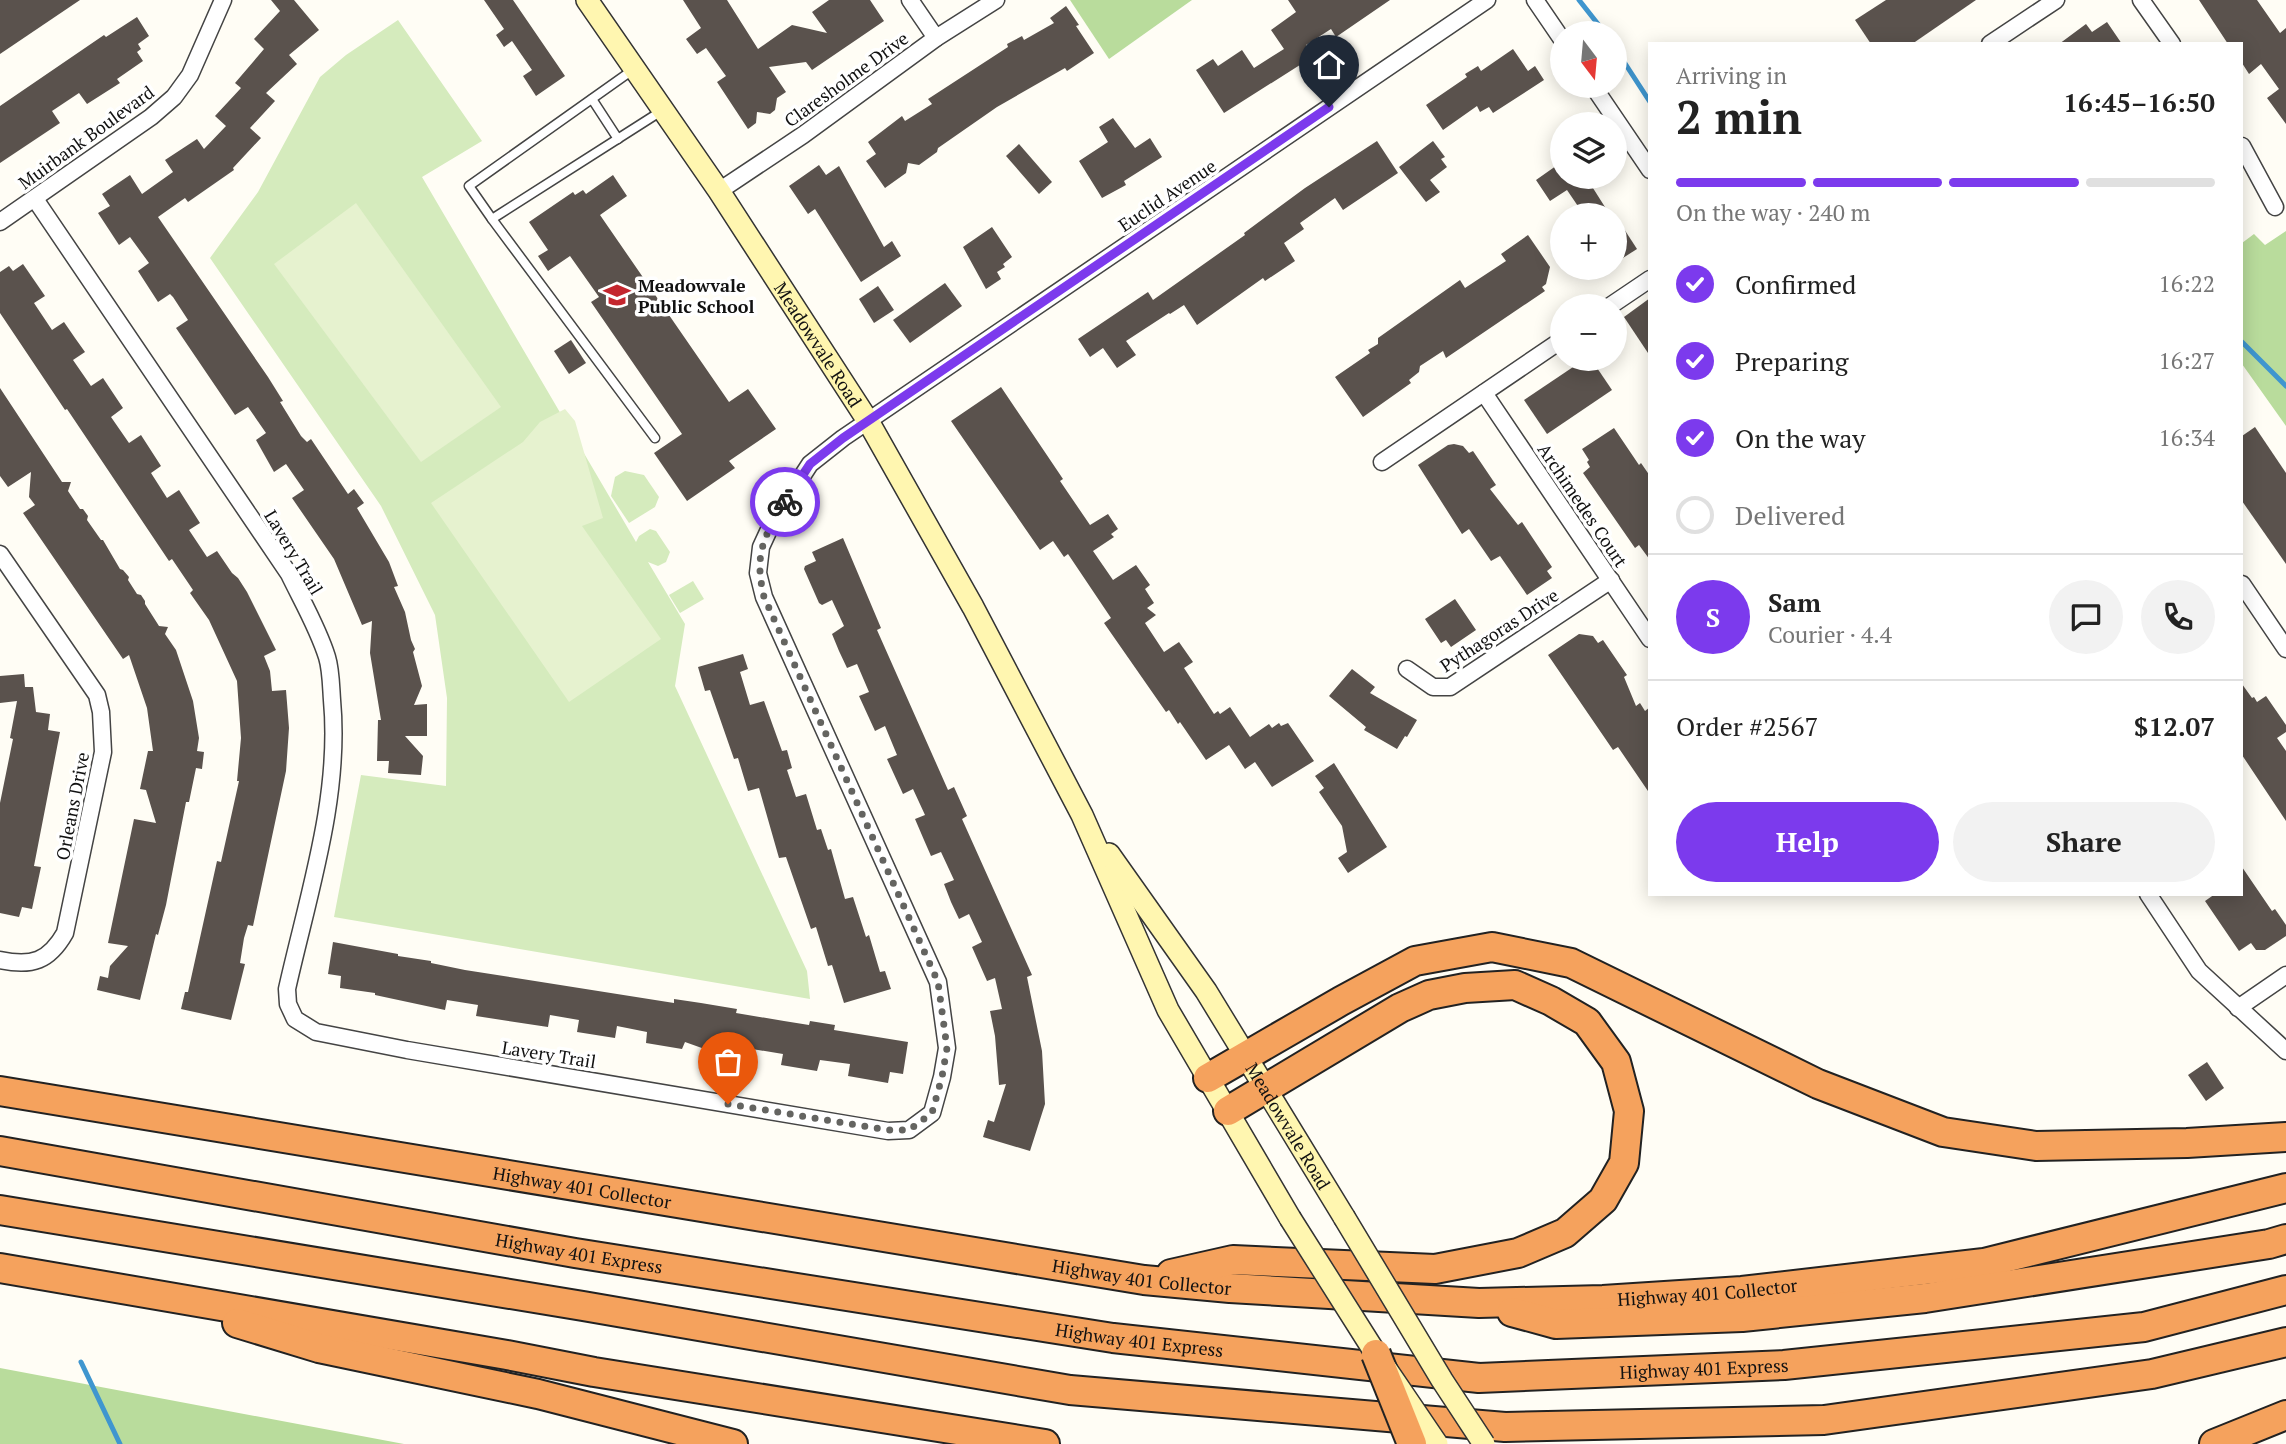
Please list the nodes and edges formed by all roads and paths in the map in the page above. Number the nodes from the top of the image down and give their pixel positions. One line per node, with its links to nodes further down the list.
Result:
1 (223, 0): 21 (street, Muirbank Boulevard)
2 (587, 0): 13 (main road, Meadowvale Road)
3 (910, 0): 10 (street)
4 (996, 0): 10 (street, Claresholme Drive)
5 (1488, 0): 29 (street, Euclid Avenue)
6 (1535, 0): 9 (street)
7 (2056, 0): 11 (street)
8 (2141, 0): 12 (street)
9 (1550, 22)
10 (936, 38): 20 (street, Claresholme Drive)
11 (1993, 42)
12 (2171, 42)
13 (634, 69): 15 (lane); 16 (main road, Meadowvale Road)
14 (1601, 98): 19 (street)
15 (592, 99): 17 (lane); 23 (lane)
16 (663, 110): 17 (lane); 20 (main road, Meadowvale Road)
17 (618, 139): 23 (lane)
18 (2243, 148): 22 (street)
19 (1648, 167)
20 (719, 191): 29 (main road, Meadowvale Road)
21 (35, 199): 24 (street, Muirbank Boulevard); 29 (street, Lavery Trail)
22 (2275, 207)
23 (492, 219): 30 (lane)
24 (0, 222)
25 (1648, 280): 26 (street)
26 (1627, 295)
27 (1550, 348): 28 (street)
28 (1484, 393): 31 (street); 33 (street, Archimedes Court)
29 (868, 421): 38 (main road, Meadowvale Road)
30 (655, 438)
31 (1382, 462)
32 (0, 554): 40 (street, Orleans Drive)
33 (1611, 580): 35 (street, Archimedes Court); 37 (street, Pythagoras Drive)
34 (2243, 585): 36 (street)
35 (1648, 636)
36 (2286, 649)
37 (1407, 669)
38 (1082, 815): 44 (main road, Meadowvale Road); 45 (main road, Meadowvale Road)
39 (2149, 896): 42 (street)
40 (0, 960)
41 (2286, 975): 42 (street)
42 (2238, 1008): 43 (street)
43 (2286, 1051)
44 (1246, 1058): 45 (highway); 46 (main road, Meadowvale Road); 49 (highway)
45 (1208, 1078): 48 (main road, Meadowvale Road)
46 (1265, 1088): 48 (highway); 55 (highway); 67 (main road, Meadowvale Road, bridge)
47 (0, 1091): 55 (highway, Highway 401 Collector)
48 (1228, 1111): 60 (main road, Meadowvale Road, bridge)
49 (2286, 1137)
50 (0, 1151): 57 (highway, Highway 401 Express)
51 (2286, 1188): 58 (highway, Highway 401 Collector)
52 (0, 1210): 59 (highway)
53 (2286, 1239): 58 (highway)
54 (0, 1268): 56 (highway)
55 (1144, 1280): 58 (highway, Highway 401 Collector)
56 (121, 1288): 63 (highway); 64 (highway)
57 (2286, 1290)
58 (1479, 1303)
59 (2286, 1342)
60 (1376, 1354): 65 (highway, bridge); 66 (main road, Meadowvale Road, bridge)
61 (2286, 1415): 68 (highway)
62 (2286, 1433): 69 (highway)
63 (733, 1444)
64 (1045, 1444)
65 (1412, 1444)
66 (1437, 1444)
67 (1484, 1444)
68 (2214, 1444)
69 (2234, 1444)

